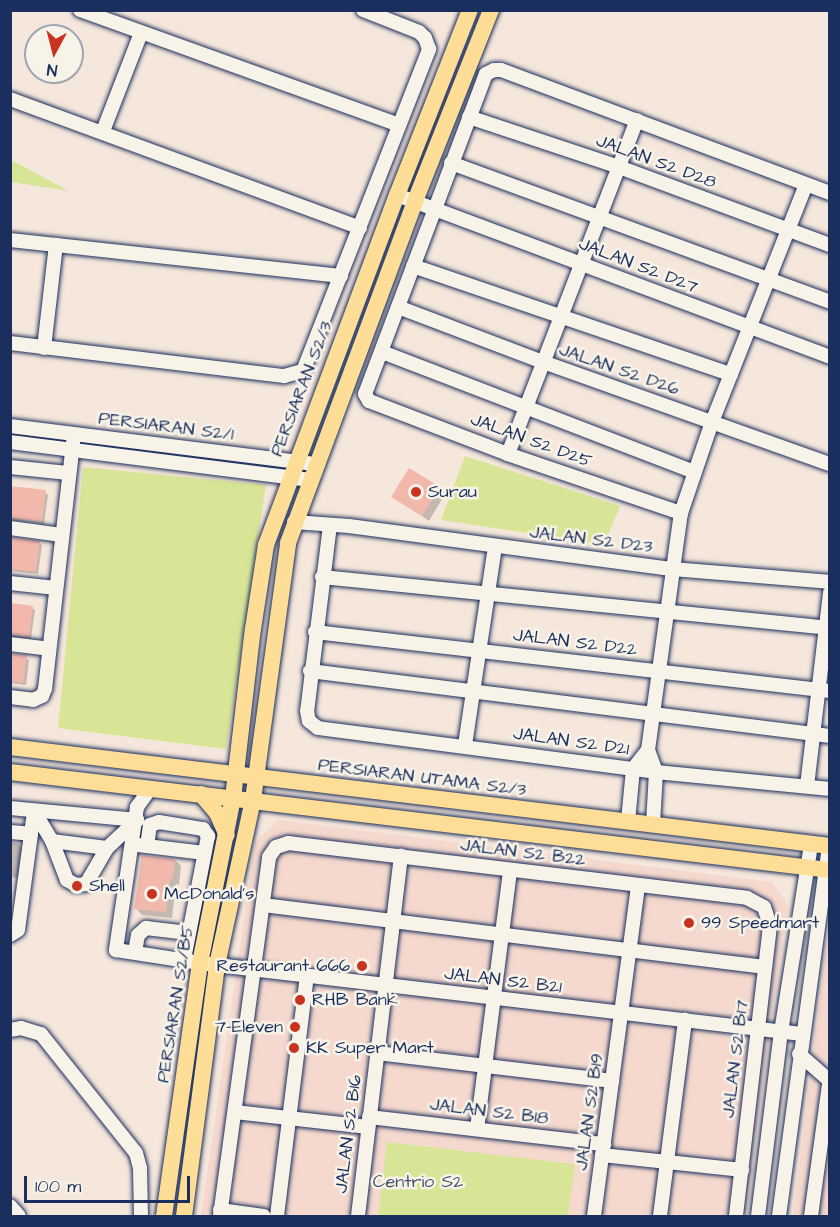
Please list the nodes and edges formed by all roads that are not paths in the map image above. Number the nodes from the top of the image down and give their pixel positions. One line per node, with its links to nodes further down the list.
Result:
1 (80, 10): 5 (street)
2 (363, 10): 9 (street)
3 (470, 10): 15 (main road, PERSIARAN S2/3)
4 (491, 10): 16 (main road, PERSIARAN S2/B5)
5 (141, 33): 9 (street); 10 (street)
6 (10, 99): 10 (street)
7 (469, 117): 8 (street); 11 (street); 12 (street, JALAN S2 D28)
8 (637, 120): 12 (street); 13 (street)
9 (399, 125): 19 (street)
10 (103, 131): 19 (street)
11 (451, 163): 17 (street); 18 (street)
12 (619, 167): 18 (street); 20 (street, JALAN S2 D28)
13 (806, 185): 14 (street); 20 (street)
14 (830, 193)
15 (397, 195): 16 (street, JALAN S2 D27); 47 (main road, PERSIARAN S2/3)
16 (415, 201): 17 (street, JALAN S2 D27); 48 (main road, PERSIARAN S2/B5)
17 (433, 209): 24 (street, JALAN S2 D27); 25 (street)
18 (598, 218): 24 (street); 27 (street)
19 (360, 228): 26 (street)
20 (788, 231): 23 (street, JALAN S2 D28); 27 (street)
21 (10, 240): 22 (street)
22 (56, 245): 26 (street); 33 (street)
23 (830, 245)
24 (580, 264): 30 (street); 31 (street, JALAN S2 D27)
25 (412, 266): 29 (street); 30 (street)
26 (341, 276): 33 (street)
27 (768, 280): 28 (street); 31 (street)
28 (830, 302)
29 (398, 306): 34 (street); 36 (street, JALAN S2 D26)
30 (561, 316): 36 (street); 37 (street)
31 (749, 328): 35 (street, JALAN S2 D27); 37 (street)
32 (10, 342): 33 (street)
33 (44, 348)
34 (382, 352): 38 (street); 44 (street, JALAN S2 D25)
35 (830, 357)
36 (543, 362): 38 (street); 39 (street, JALAN S2 D26)
37 (731, 374): 39 (street)
38 (525, 409): 44 (street); 49 (street)
39 (712, 422): 45 (street, JALAN S2 D26); 49 (street)
40 (10, 426): 41 (street, PERSIARAN S2/1)
41 (74, 434): 43 (street); 47 (street, PERSIARAN S2/1)
42 (10, 442): 43 (street, PERSIARAN S2/1)
43 (71, 450): 47 (street, PERSIARAN S2/1); 50 (street)
44 (508, 454): 51 (street, JALAN S2 D25)
45 (830, 464)
46 (10, 466): 50 (street)
47 (293, 469): 48 (street, PERSIARAN S2/1); 84 (main road, PERSIARAN S2/3)
48 (314, 472): 52 (main road, PERSIARAN S2/B5)
49 (694, 472): 51 (street)
50 (68, 473): 55 (street)
51 (681, 513): 57 (street)
52 (294, 522): 53 (street, JALAN S2 D23); 85 (main road, PERSIARAN S2/B5)
53 (330, 525): 56 (street, JALAN S2 D23); 58 (street)
54 (10, 528): 55 (street)
55 (62, 535): 61 (street)
56 (495, 546): 57 (street, JALAN S2 D23); 63 (street)
57 (674, 569): 59 (street, JALAN S2 D23); 64 (street)
58 (322, 577): 63 (street); 66 (street)
59 (830, 582)
60 (10, 583): 61 (street)
61 (56, 588): 68 (street)
62 (830, 592): 65 (street)
63 (488, 594): 64 (street); 69 (street)
64 (667, 612): 65 (street); 71 (street)
65 (827, 628): 72 (street)
66 (315, 632): 69 (street, JALAN S2 D22); 70 (street)
67 (10, 644): 68 (street)
68 (49, 649): 74 (street)
69 (480, 651): 71 (street, JALAN S2 D22); 73 (street)
70 (310, 671): 73 (street); 78 (street, JALAN S2 D21)
71 (659, 671): 72 (street, JALAN S2 D22); 75 (street)
72 (824, 690): 76 (street)
73 (473, 691): 75 (street); 78 (street)
74 (10, 697)
75 (653, 714): 76 (street); 80 (street)
76 (813, 734): 77 (street); 86 (street)
77 (830, 736)
78 (465, 745): 81 (street, JALAN S2 D21)
79 (10, 747): 84 (main road, PERSIARAN UTAMA S2/3)
80 (648, 750): 81 (street); 83 (street)
81 (633, 770): 83 (street, JALAN S2 D21); 96 (street)
82 (10, 772): 87 (main road)
83 (656, 772): 86 (street, JALAN S2 D21); 97 (street)
84 (236, 776): 85 (main road, PERSIARAN UTAMA S2/3); 90 (main road, PERSIARAN S2/3)
85 (256, 778): 91 (main road, PERSIARAN S2/B5); 96 (main road, PERSIARAN UTAMA S2/3)
86 (807, 786): 88 (street, JALAN S2 D21)
87 (150, 789): 89 (main road); 95 (street)
88 (830, 789)
89 (201, 794): 90 (main road); 101 (main road)
90 (233, 798): 91 (main road); 101 (main road, PERSIARAN S2/B5)
91 (253, 800): 92 (main road); 98 (main road, PERSIARAN S2/B5)
92 (278, 803): 98 (main road); 109 (main road)
93 (10, 808): 94 (street)
94 (34, 811): 95 (street); 100 (street); 102 (street)
95 (137, 820): 104 (street); 106 (street)
96 (628, 821): 97 (main road, PERSIARAN UTAMA S2/3)
97 (653, 824): 103 (main road, PERSIARAN UTAMA S2/3)
98 (248, 827): 125 (main road, PERSIARAN S2/B5)
99 (10, 832): 100 (street)
100 (31, 834): 113 (street)
101 (227, 835): 124 (main road, PERSIARAN S2/B5)
102 (52, 841): 106 (street); 106 (street)
103 (811, 844): 105 (main road, PERSIARAN UTAMA S2/3); 109 (street)
104 (140, 845): 107 (street); 107 (street); 123 (street)
105 (829, 846): 110 (street)
106 (107, 848)
107 (205, 853): 119 (street)
108 (401, 856): 111 (street, JALAN S2 B22); 116 (street, JALAN S2 B22); 118 (street, JALAN S2 B16)
109 (807, 867): 110 (main road); 135 (street)
110 (828, 870): 136 (street)
111 (510, 871): 114 (street, JALAN S2 B22); 120 (street)
112 (10, 882): 113 (street)
113 (25, 883): 115 (street)
114 (638, 885): 117 (street, JALAN S2 B22); 122 (street, JALAN S2 B19)
115 (16, 904): 121 (street)
116 (263, 905): 118 (street); 127 (street)
117 (764, 907): 126 (street, JALAN S2 B17)
118 (392, 921): 120 (street); 129 (street, JALAN S2 B16)
119 (188, 933): 123 (street); 124 (street)
120 (502, 934): 122 (street); 130 (street)
121 (10, 935)
122 (629, 950): 126 (street); 131 (street, JALAN S2 B19)
123 (135, 952): 124 (street, JALAN S2 B21)
124 (192, 961): 125 (street, JALAN S2 B21); 153 (main road, PERSIARAN S2/B5)
125 (217, 965): 127 (street, JALAN S2 B21); 154 (main road, PERSIARAN S2/B5)
126 (765, 967): 133 (street, JALAN S2 B17)
127 (253, 969): 128 (street, JALAN S2 B21); 142 (street)
128 (307, 976): 129 (street, JALAN S2 B21); 143 (street)
129 (385, 985): 130 (street, JALAN S2 B21); 137 (street, JALAN S2 B16)
130 (494, 998): 131 (street, JALAN S2 B21); 139 (street)
131 (621, 1013): 132 (street, JALAN S2 B21); 141 (street, JALAN S2 B19)
132 (685, 1020): 133 (street, JALAN S2 B21); 147 (street)
133 (758, 1029): 135 (street, JALAN S2 B21); 148 (street, JALAN S2 B17)
134 (10, 1030): 152 (street)
135 (780, 1032): 136 (street, JALAN S2 B21); 161 (street)
136 (802, 1034): 138 (street)
137 (377, 1053): 139 (street); 144 (street, JALAN S2 B16)
138 (799, 1054): 140 (street); 162 (street)
139 (486, 1065): 141 (street); 145 (street)
140 (829, 1079): 163 (street)
141 (612, 1081): 146 (street, JALAN S2 B19)
142 (235, 1112): 143 (street, JALAN S2 B18); 150 (street)
143 (291, 1118): 144 (street, JALAN S2 B18); 156 (street)
144 (369, 1122): 145 (street, JALAN S2 B18); 157 (street, JALAN S2 B16)
145 (477, 1129): 146 (street, JALAN S2 B18)
146 (603, 1149): 147 (street, JALAN S2 B18); 158 (street, JALAN S2 B19)
147 (667, 1162): 148 (street, JALAN S2 B18); 159 (street)
148 (742, 1170): 160 (street, JALAN S2 B17)
149 (10, 1206): 151 (street)
150 (220, 1213): 155 (street)
151 (18, 1216)
152 (141, 1216)
153 (164, 1216)
154 (183, 1216)
155 (264, 1216)
156 (277, 1216)
157 (357, 1216)
158 (594, 1216)
159 (660, 1216)
160 (736, 1216)
161 (758, 1216)
162 (779, 1216)
163 (811, 1216)

